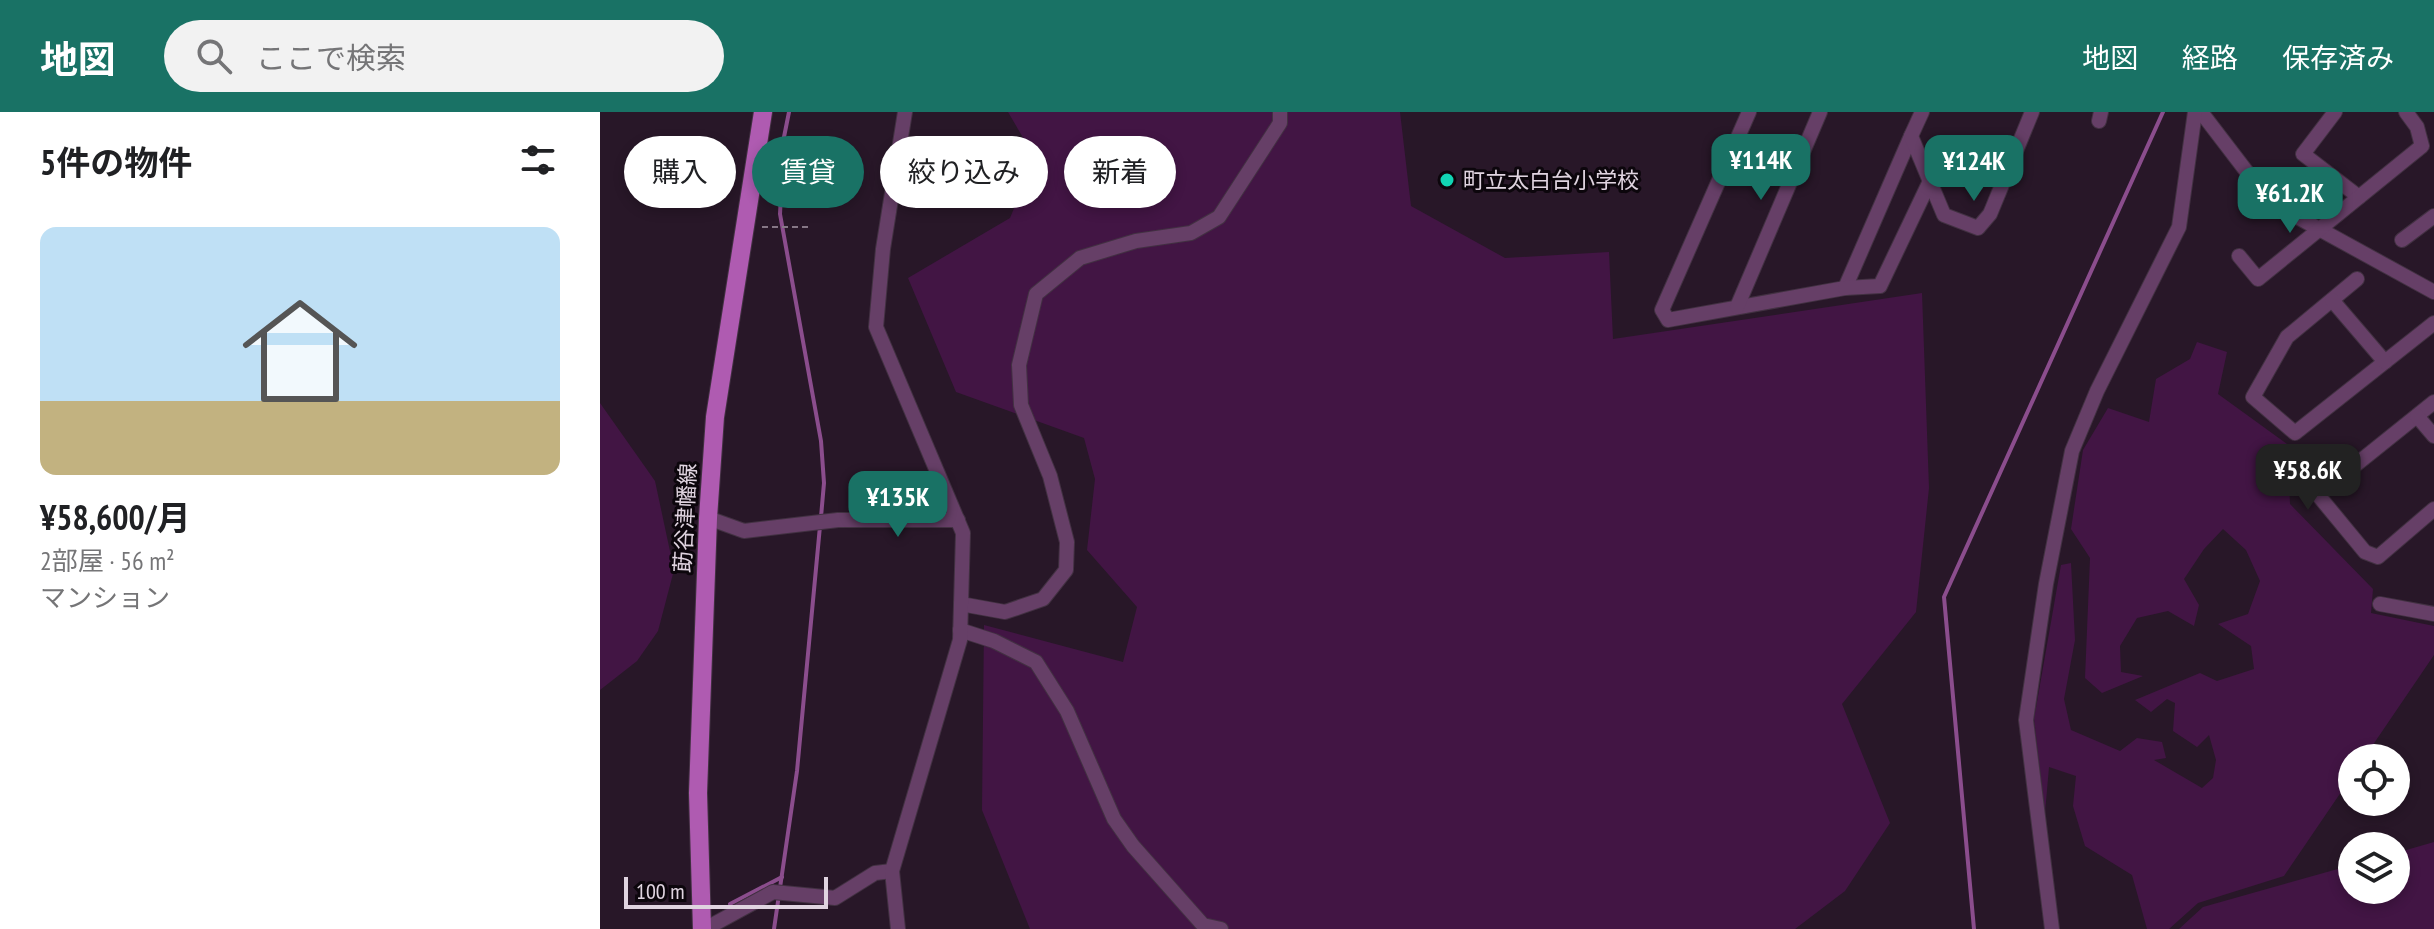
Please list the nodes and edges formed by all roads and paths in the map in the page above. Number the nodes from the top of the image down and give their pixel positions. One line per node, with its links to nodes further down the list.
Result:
1 (763, 112): 32 (main road, 莇谷津幡線)
2 (905, 112): 33 (street)
3 (1280, 112): 34 (street)
4 (1749, 112): 25 (street)
5 (1820, 112): 25 (street)
6 (1922, 112): 12 (street)
7 (2032, 112): 13 (street)
8 (2195, 112): 42 (street)
9 (2201, 112): 18 (street)
10 (2335, 112): 14 (street)
11 (2406, 112): 14 (street)
12 (1911, 136): 13 (street); 22 (street)
13 (1930, 181): 22 (street)
14 (2359, 197): 18 (street)
15 (2431, 224): 19 (street)
16 (808, 227): 17 (path)
17 (776, 228)
18 (2318, 230): 20 (street); 23 (street)
19 (2402, 240)
20 (2239, 256)
21 (2357, 279): 24 (street)
22 (1845, 288): 25 (street)
23 (2434, 292)
24 (2332, 300): 27 (street); 27 (street)
25 (1737, 307)
26 (2434, 323): 27 (street)
27 (2385, 362)
28 (2434, 402): 29 (street)
29 (2417, 416): 30 (street); 31 (street)
30 (2434, 436)
31 (2434, 509)
32 (708, 518): 33 (street); 39 (main road, 莇谷津幡線)
33 (958, 520): 34 (street)
34 (961, 604): 37 (street)
35 (2380, 604): 36 (street)
36 (2430, 609)
37 (960, 630): 38 (street); 41 (street)
38 (892, 871): 39 (street); 40 (street)
39 (703, 929)
40 (898, 929)
41 (1221, 929)
42 (2052, 929)

